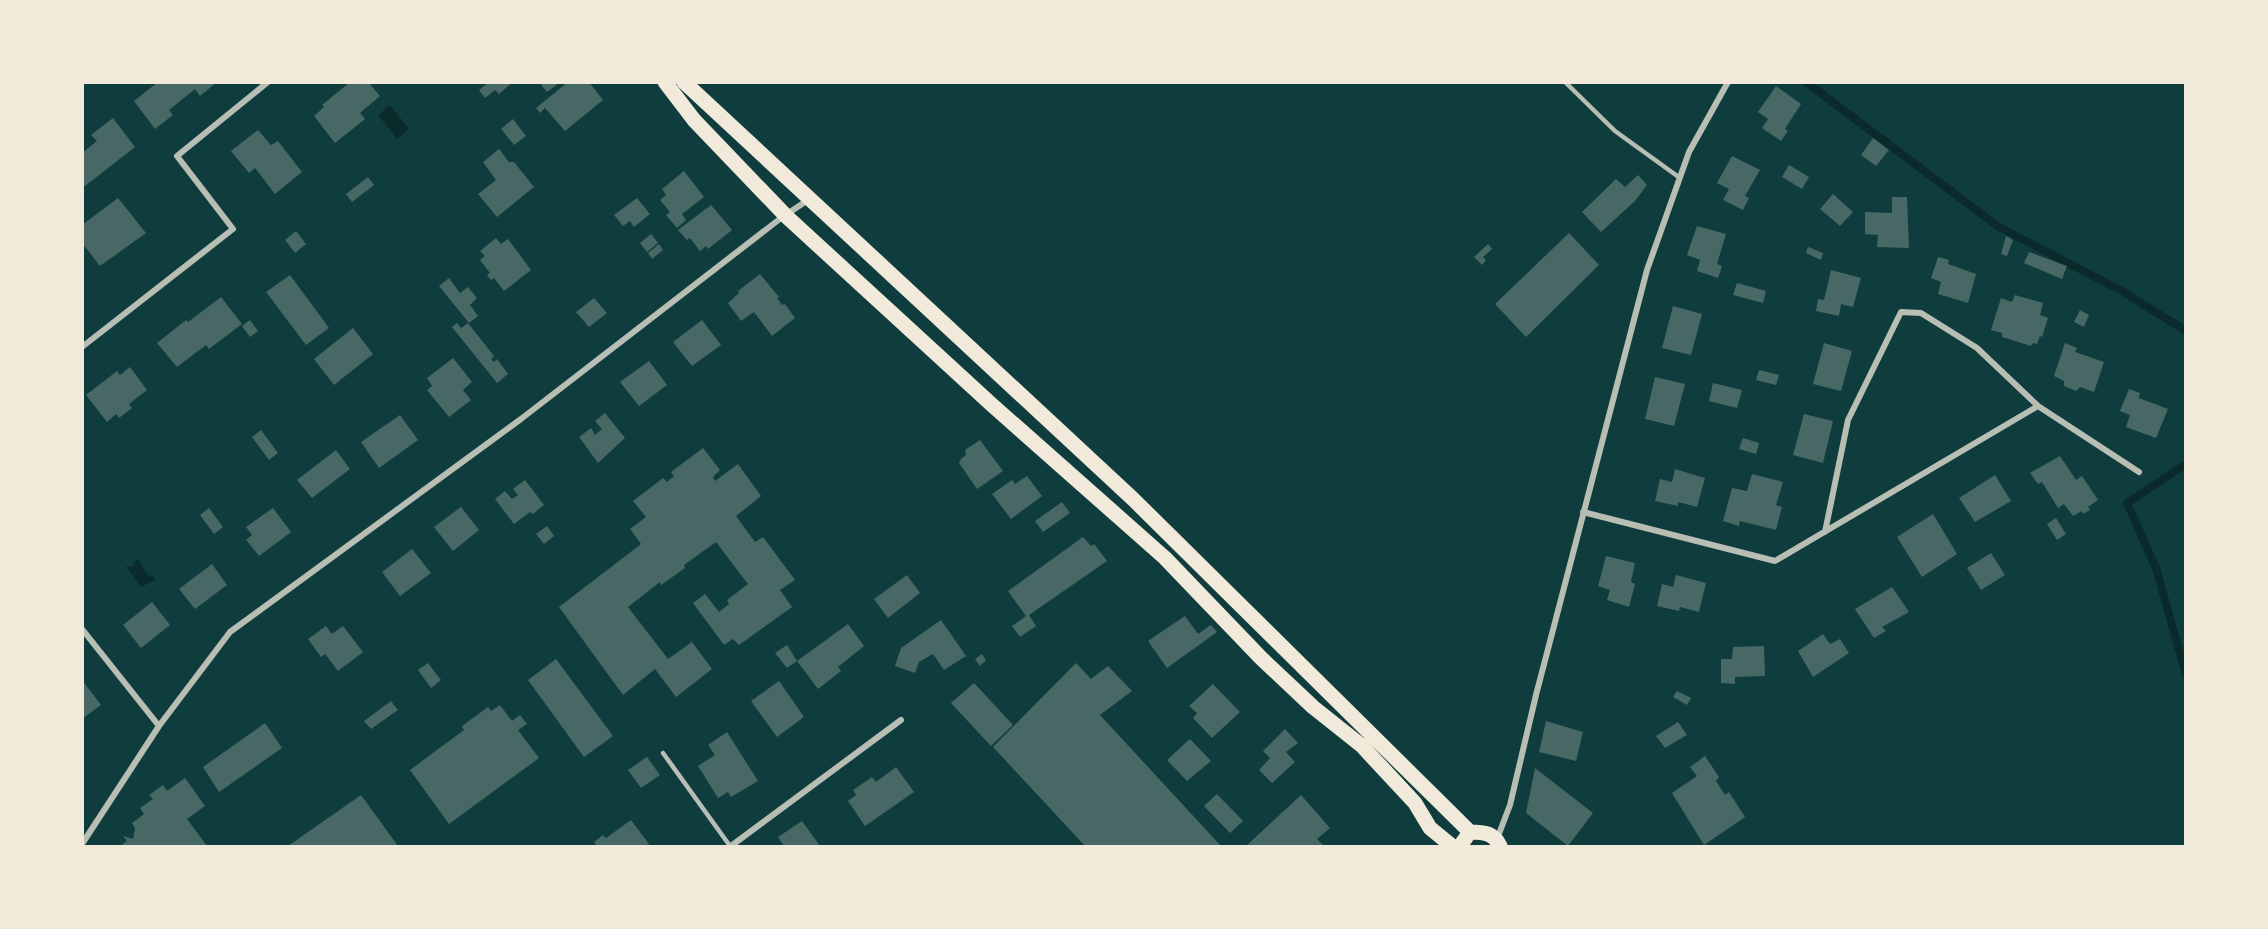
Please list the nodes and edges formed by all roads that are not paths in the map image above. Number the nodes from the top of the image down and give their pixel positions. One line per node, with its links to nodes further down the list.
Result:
1 (268, 82): 9 (street)
2 (665, 82): 8 (main road)
3 (684, 82): 7 (main road)
4 (1565, 82): 6 (lane)
5 (1728, 82): 6 (street)
6 (1680, 178): 12 (street)
7 (810, 200): 8 (street); 18 (main road)
8 (786, 216): 16 (street); 22 (main road)
9 (82, 347)
10 (2038, 406): 11 (street); 13 (street); 13 (street)
11 (2139, 472)
12 (1583, 512): 13 (street); 19 (street)
13 (1825, 532)
14 (82, 629): 16 (street)
15 (901, 720): 21 (street)
16 (159, 726): 20 (street)
17 (663, 753): 21 (lane)
18 (1470, 832): 19 (main road); 23 (main road)
19 (1499, 843)
20 (82, 844)
21 (730, 846)
22 (1452, 846)
23 (1460, 846)

